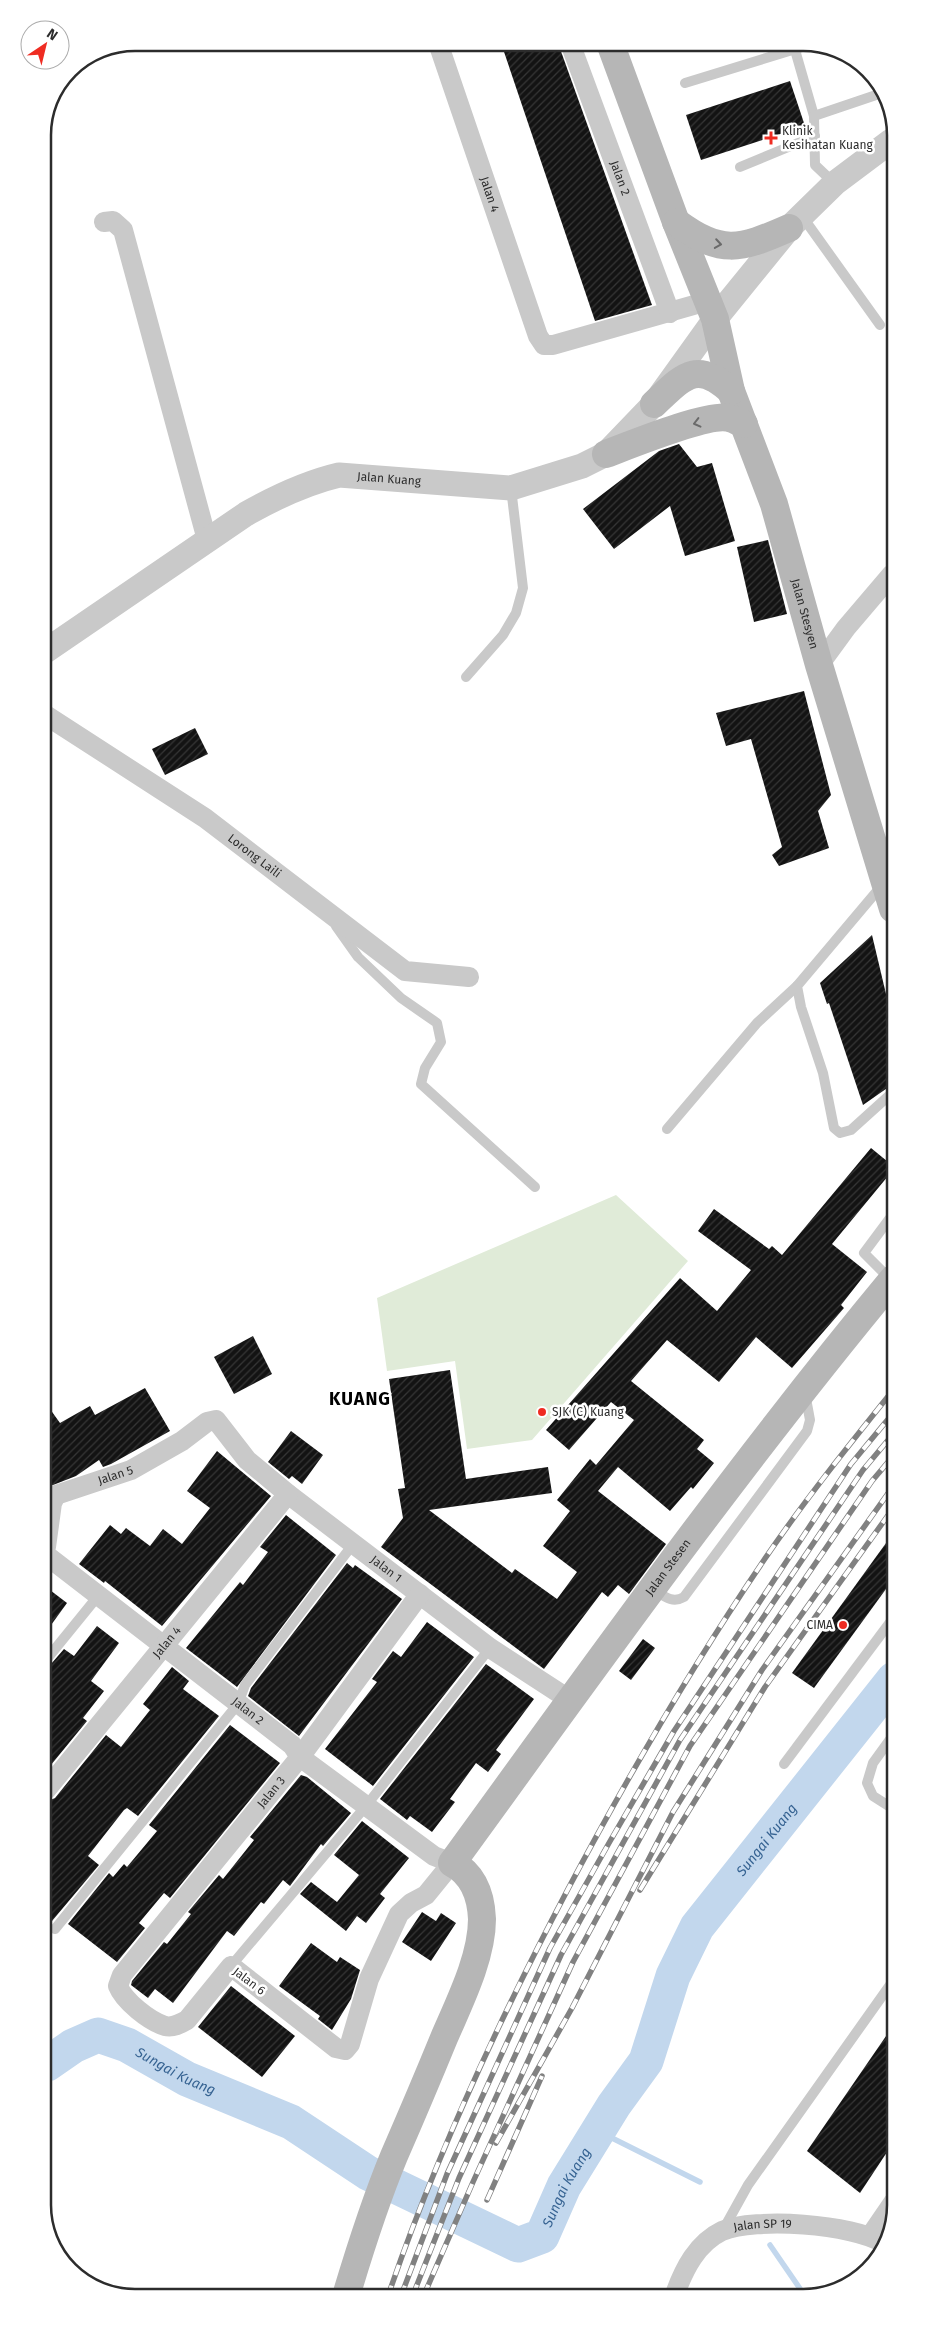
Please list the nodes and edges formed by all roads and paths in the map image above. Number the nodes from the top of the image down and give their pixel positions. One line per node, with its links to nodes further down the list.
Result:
1 (441, 51): 17 (street, Jalan 4)
2 (573, 51): 17 (street, Jalan 2)
3 (613, 51): 14 (main road, Jalan Stesyen)
4 (778, 51): 6 (lane)
5 (794, 51): 8 (lane)
6 (685, 83)
7 (876, 94): 8 (lane)
8 (814, 116): 9 (lane)
9 (815, 136): 11 (lane); 12 (lane)
10 (887, 144): 12 (street, Jalan Kuang)
11 (740, 167)
12 (835, 184): 15 (street, Jalan Kuang)
13 (104, 222): 24 (street)
14 (676, 222): 15 (main road, one-way to 15); 16 (main road, Jalan Stesyen)
15 (795, 222): 16 (street, Jalan Kuang); 18 (lane)
16 (711, 310): 17 (street); 19 (main road, Jalan Stesyen); 20 (street, Jalan Kuang)
17 (670, 313)
18 (880, 325)
19 (731, 391): 20 (main road); 21 (main road, Jalan Stesyen)
20 (654, 404): 22 (street, Jalan Kuang)
21 (744, 424): 22 (main road, one-way to 22); 27 (main road, Jalan Stesyen)
22 (606, 454): 23 (street, Jalan Kuang)
23 (511, 488): 24 (street, Jalan Kuang); 28 (lane)
24 (207, 540): 26 (street, Jalan Kuang)
25 (887, 580): 27 (street)
26 (51, 647)
27 (819, 665): 30 (main road, Jalan Stesyen)
28 (466, 677)
29 (51, 719): 32 (street, Lorong Laili)
30 (887, 874)
31 (887, 882): 34 (lane)
32 (326, 910): 33 (street, Lorong Laili); 37 (lane)
33 (469, 976)
34 (797, 986): 35 (lane); 36 (lane)
35 (887, 1097)
36 (667, 1129)
37 (535, 1187)
38 (887, 1222): 39 (lane)
39 (887, 1275)
40 (887, 1286): 52 (main road, Jalan Stesen)
41 (216, 1420): 42 (street, Jalan 1); 43 (street, Jalan 5)
42 (288, 1494): 44 (street, Jalan 1); 49 (street, Jalan 4)
43 (51, 1510)
44 (354, 1543): 46 (street, Jalan 1); 53 (lane)
45 (51, 1559): 47 (street, Jalan 2)
46 (420, 1594): 50 (street, Jalan 1); 55 (street, Jalan 3)
47 (98, 1596): 49 (street, Jalan 2); 51 (lane)
48 (887, 1626): 56 (lane)
49 (166, 1647): 53 (street, Jalan 2); 57 (street, Jalan 4)
50 (490, 1648): 52 (street, Jalan 1); 59 (lane)
51 (51, 1654)
52 (570, 1700): 60 (main road, Jalan Stesen)
53 (238, 1704): 55 (street, Jalan 2); 61 (lane)
54 (887, 1744): 58 (lane)
55 (300, 1757): 59 (street, Jalan 2); 63 (street, Jalan 3)
56 (784, 1764)
57 (51, 1784)
58 (887, 1805)
59 (366, 1806): 60 (street, Jalan 2); 62 (lane)
60 (452, 1863): 62 (street, Jalan 6); 68 (main road)
61 (55, 1929)
62 (231, 1966): 63 (street, Jalan 6)
63 (118, 1986)
64 (887, 1989): 66 (lane)
65 (884, 2225): 67 (street)
66 (722, 2231): 67 (street, Jalan SP 19); 69 (street, Jalan SP 19)
67 (877, 2239)
68 (348, 2289)
69 (677, 2289)

